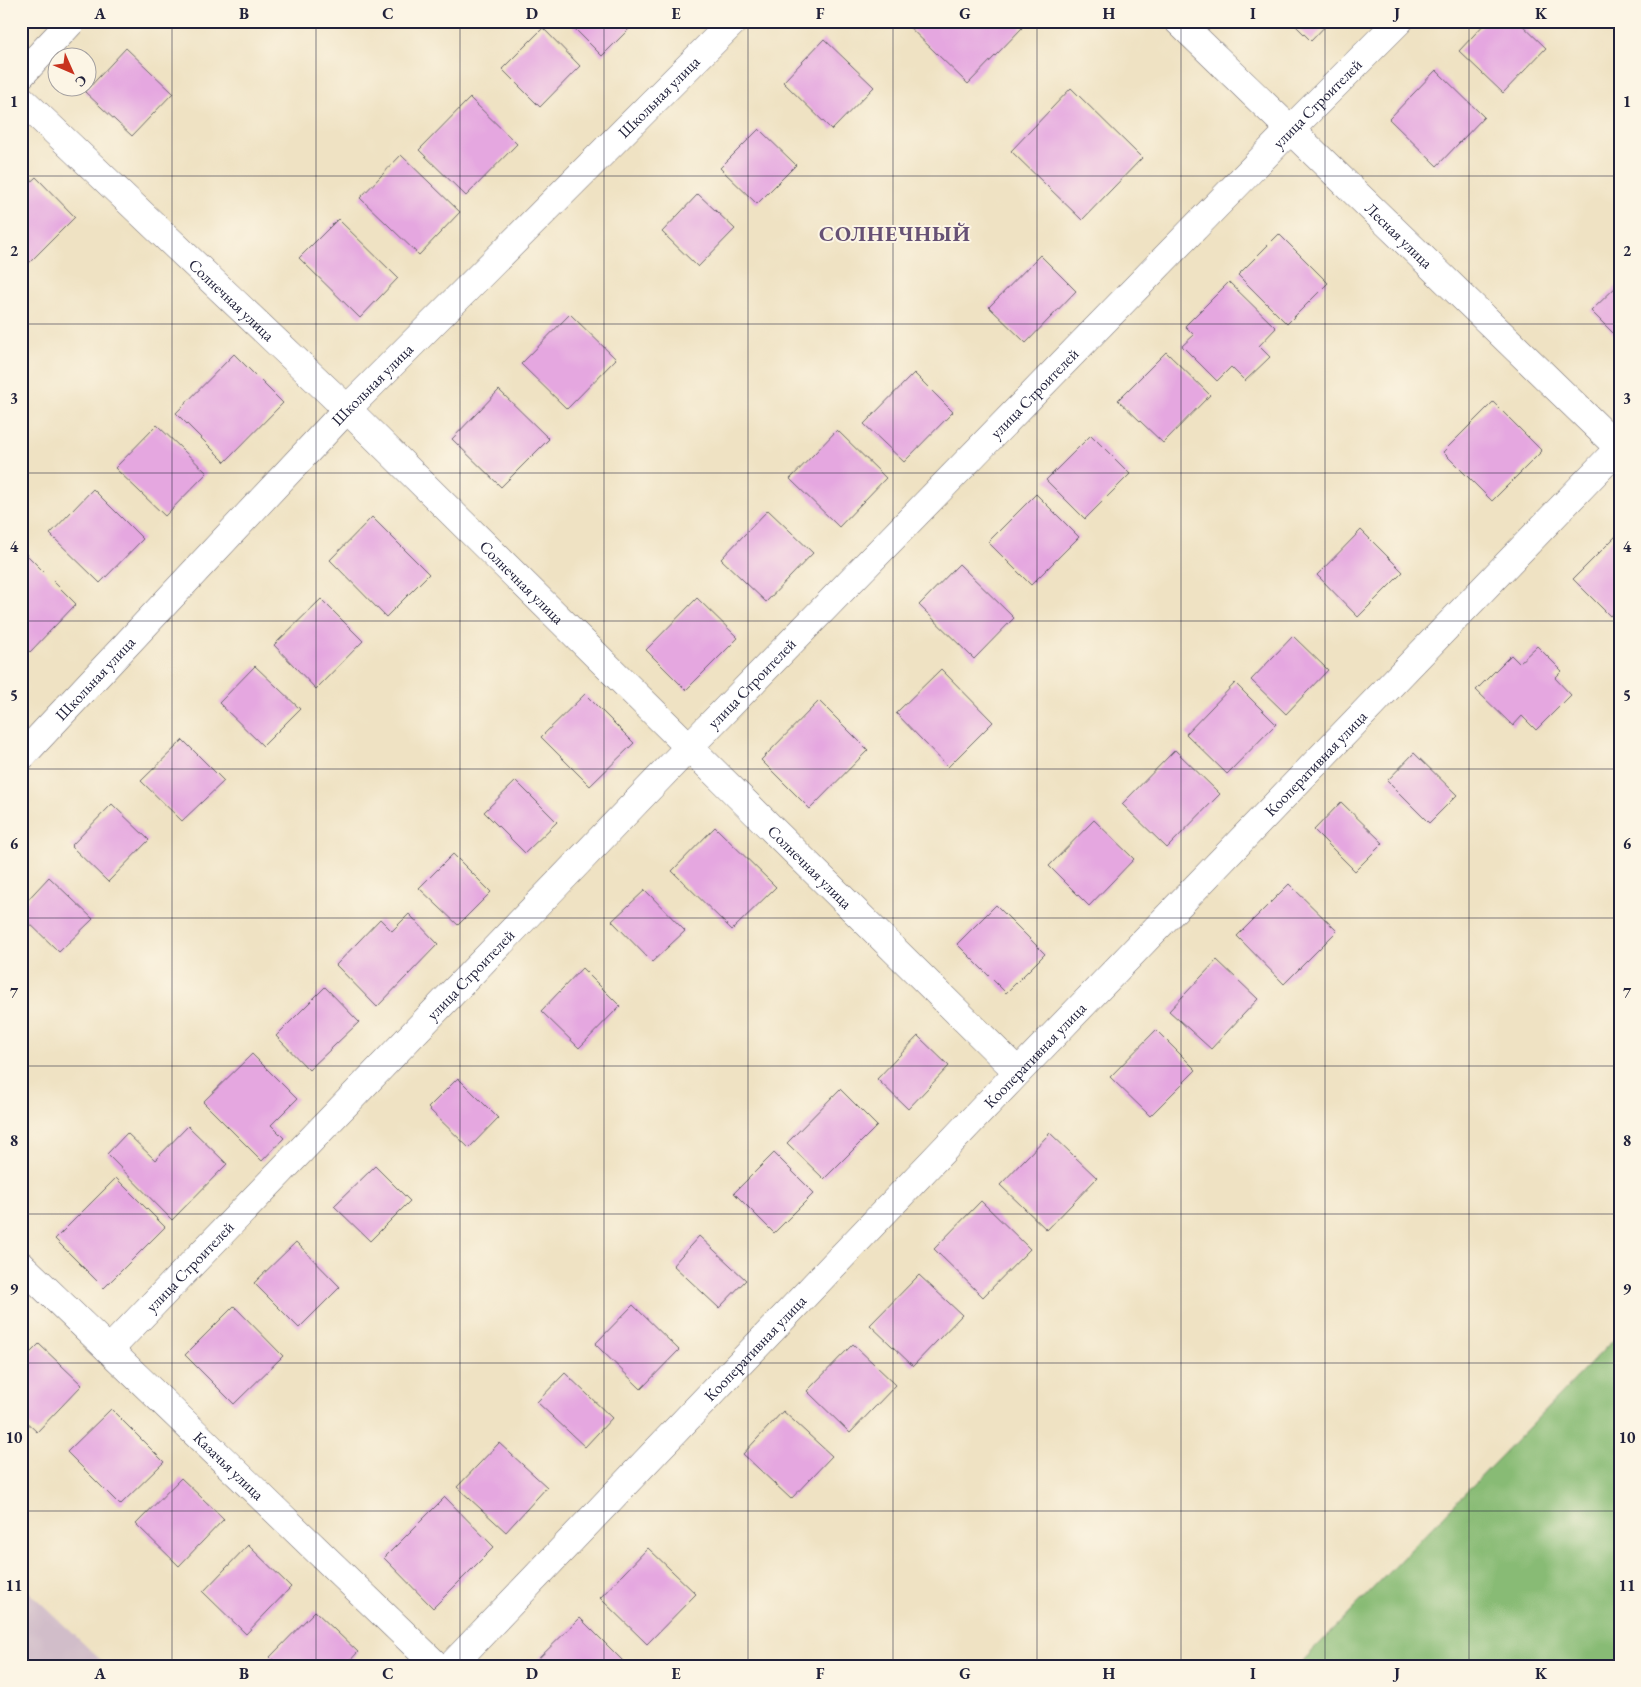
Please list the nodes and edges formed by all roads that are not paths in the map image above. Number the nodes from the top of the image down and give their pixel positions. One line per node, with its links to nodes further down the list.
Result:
1 (72, 21): 5 (street)
2 (734, 21): 8 (street, Школьная улица)
3 (1178, 21): 7 (street, Лесная улица)
4 (1399, 21): 7 (street, улица Строителей)
5 (21, 75)
6 (21, 99): 8 (street, Солнечная улица)
7 (1290, 130): 9 (street, Лесная улица); 10 (street, улица Строителей)
8 (347, 409): 10 (street, Солнечная улица); 11 (street, Школьная улица)
9 (1619, 448): 12 (street, Кооперативная улица)
10 (690, 746): 12 (street, Солнечная улица); 14 (street, улица Строителей)
11 (21, 757)
12 (1018, 1072): 16 (street, Кооперативная улица)
13 (21, 1265): 14 (street, Казачья улица)
14 (110, 1350): 15 (street, Казачья улица)
15 (437, 1666)
16 (451, 1666)

